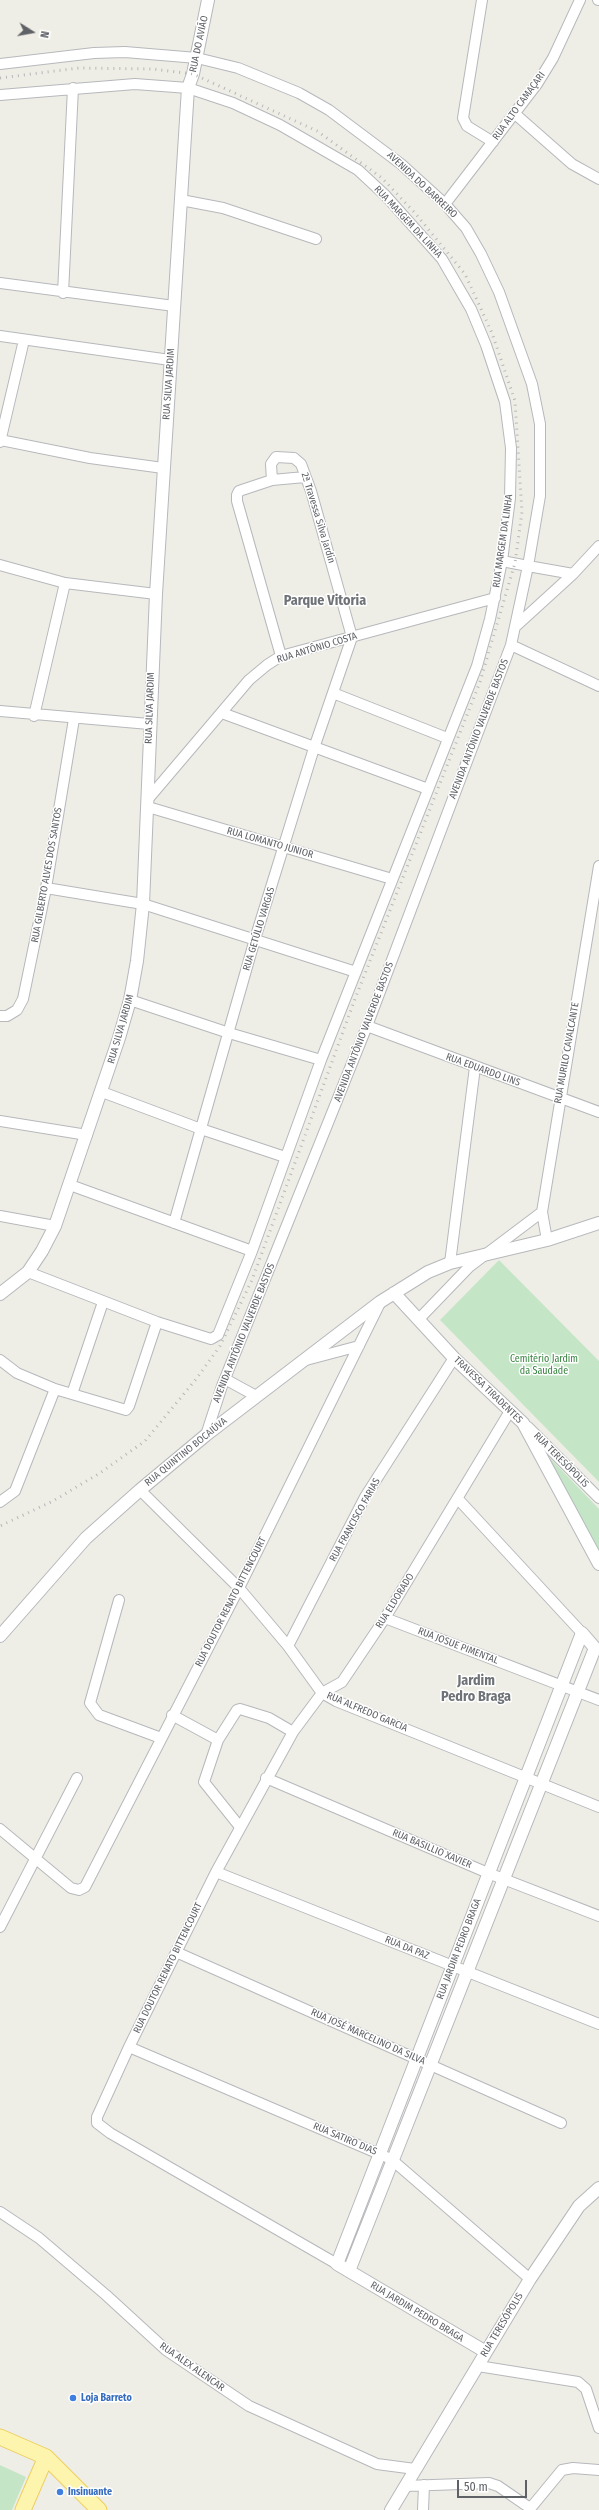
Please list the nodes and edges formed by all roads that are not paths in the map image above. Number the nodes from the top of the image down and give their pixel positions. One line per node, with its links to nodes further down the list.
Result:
1 (208, 0): 4 (street, RUA DO AVIÃO)
2 (482, 0): 10 (street)
3 (580, 0): 9 (street, RUA ALTO CAMAÇARI)
4 (197, 58): 5 (street, AVENIDA DO BARREIRO); 7 (street, RUA DO AVIÃO); 13 (street, AVENIDA DO BARREIRO)
5 (0, 64)
6 (73, 88): 7 (street, RUA MARGEM DA LINHA); 8 (street, RUA MARGEM DA LINHA); 16 (street)
7 (188, 88): 12 (street, RUA SILVA JARDIM); 26 (street, RUA MARGEM DA LINHA)
8 (0, 96)
9 (514, 113): 10 (street, RUA ALTO CAMAÇARI); 11 (street)
10 (493, 142): 13 (street, RUA ALTO CAMAÇARI)
11 (599, 179)
12 (181, 200): 14 (street); 17 (street, RUA SILVA JARDIM)
13 (445, 204): 28 (street, AVENIDA DO BARREIRO)
14 (316, 239)
15 (0, 283): 16 (street)
16 (63, 293): 17 (street)
17 (174, 306): 20 (street, RUA SILVA JARDIM)
18 (0, 336): 19 (street)
19 (24, 340): 20 (street); 21 (street)
20 (170, 360): 22 (street, RUA SILVA JARDIM)
21 (0, 441): 22 (street)
22 (163, 468): 31 (street, RUA SILVA JARDIM)
23 (305, 477): 24 (street); 24 (street, 2ª Travessa Silva Jardin); 34 (street, 2ª Travessa Silva Jardin)
24 (272, 480): 36 (street)
25 (599, 546): 29 (street)
26 (502, 561): 28 (street); 32 (street, RUA MARGEM DA LINHA)
27 (0, 565): 30 (street)
28 (528, 566): 29 (street); 33 (street, AVENIDA DO BARREIRO)
29 (573, 574): 33 (street)
30 (65, 584): 31 (street); 41 (street)
31 (156, 594): 43 (street, RUA SILVA JARDIM)
32 (495, 598): 34 (street, RUA ANTÔNIO COSTA); 44 (street)
33 (516, 626): 35 (street, AVENIDA ANTÔNIO VALVERDE BASTOS)
34 (352, 637): 36 (street, RUA ANTÔNIO COSTA); 38 (street, RUA GETÚLIO VARGAS)
35 (511, 645): 37 (street); 57 (street, AVENIDA ANTÔNIO VALVERDE BASTOS)
36 (281, 656): 40 (street, RUA ANTÔNIO COSTA)
37 (599, 686)
38 (333, 693): 44 (street); 45 (street, RUA GETÚLIO VARGAS)
39 (0, 711): 41 (street)
40 (222, 713): 45 (street); 47 (street, RUA ANTÔNIO COSTA)
41 (34, 716): 42 (street)
42 (74, 719): 43 (street); 51 (street, RUA GILBERTO ALVES DOS SANTOS)
43 (149, 724): 47 (street, RUA SILVA JARDIM)
44 (447, 738): 46 (street)
45 (314, 748): 46 (street); 48 (street, RUA GETÚLIO VARGAS)
46 (428, 788): 50 (street)
47 (148, 803): 48 (street, RUA LOMANTO JUNIOR); 52 (street, RUA SILVA JARDIM)
48 (284, 846): 50 (street, RUA LOMANTO JUNIOR); 53 (street, RUA GETÚLIO VARGAS)
49 (599, 866): 62 (street, RUA MURILO CAVALCANTE)
50 (392, 879): 54 (street)
51 (46, 888): 52 (street); 56 (street, RUA GILBERTO ALVES DOS SANTOS)
52 (143, 904): 53 (street); 55 (street, RUA SILVA JARDIM)
53 (255, 939): 54 (street); 58 (street, RUA GETÚLIO VARGAS)
54 (356, 972): 59 (street)
55 (130, 1000): 58 (street); 61 (street, RUA SILVA JARDIM)
56 (0, 1016)
57 (367, 1026): 60 (street, RUA EDUARDO LINS); 89 (street, AVENIDA ANTÔNIO VALVERDE BASTOS)
58 (228, 1033): 59 (street); 65 (street, RUA GETÚLIO VARGAS)
59 (321, 1060): 67 (street)
60 (475, 1067): 62 (street, RUA EDUARDO LINS); 77 (street)
61 (102, 1092): 65 (street); 66 (street, RUA SILVA JARDIM)
62 (560, 1098): 63 (street, RUA EDUARDO LINS); 69 (street, RUA MURILO CAVALCANTE)
63 (599, 1112)
64 (0, 1121): 66 (street)
65 (201, 1129): 67 (street); 71 (street, RUA GETÚLIO VARGAS)
66 (87, 1135): 68 (street, RUA SILVA JARDIM)
67 (285, 1157): 75 (street)
68 (70, 1185): 71 (street); 73 (street, RUA SILVA JARDIM)
69 (542, 1212): 74 (street, RUA MURILO CAVALCANTE); 76 (street)
70 (0, 1216): 73 (street)
71 (174, 1223): 75 (street)
72 (599, 1223): 74 (street, RUA QUINTINO BOCAIÚVA)
73 (55, 1226): 78 (street, RUA SILVA JARDIM)
74 (547, 1240): 76 (street, RUA QUINTINO BOCAIÚVA)
75 (252, 1251): 84 (street)
76 (482, 1257): 77 (street, RUA QUINTINO BOCAIÚVA); 83 (street)
77 (450, 1263): 79 (street, RUA QUINTINO BOCAIÚVA)
78 (28, 1272): 80 (street, RUA SILVA JARDIM); 81 (street)
79 (394, 1292): 82 (street, RUA QUINTINO BOCAIÚVA); 83 (street, TRAVESSA TIRADENTES)
80 (0, 1294)
81 (103, 1302): 84 (street); 91 (street)
82 (380, 1302): 85 (street, RUA DOUTOR RENATO BITTENCOURT); 88 (street, RUA QUINTINO BOCAIÚVA)
83 (418, 1320): 86 (street, TRAVESSA TIRADENTES)
84 (157, 1322): 91 (street)
85 (359, 1346): 88 (street); 101 (street, RUA DOUTOR RENATO BITTENCOURT)
86 (454, 1358): 93 (street, TRAVESSA TIRADENTES); 106 (street, RUA FRANCISCO FARIAS)
87 (0, 1360): 90 (street)
88 (306, 1360): 92 (street, RUA QUINTINO BOCAIÚVA)
89 (225, 1379): 92 (street); 95 (street, AVENIDA ANTÔNIO VALVERDE BASTOS)
90 (55, 1389): 91 (street); 99 (street)
91 (72, 1394)
92 (256, 1396): 95 (street, RUA QUINTINO BOCAIÚVA)
93 (510, 1411): 94 (street, TRAVESSA TIRADENTES); 98 (street, RUA ELDORADO)
94 (523, 1423): 97 (street, RUA TERESÓPOLIS); 100 (street, TRAVESSA TIRADENTES)
95 (206, 1435): 96 (street, RUA QUINTINO BOCAIÚVA)
96 (140, 1490): 101 (street, RUA ALFREDO GARCIA); 105 (street, RUA QUINTINO BOCAIÚVA)
97 (599, 1498)
98 (458, 1499): 103 (street, RUA ELDORADO); 104 (street)
99 (0, 1502)
100 (599, 1564)
101 (239, 1588): 106 (street, RUA ALFREDO GARCIA); 112 (street, RUA DOUTOR RENATO BITTENCOURT)
102 (118, 1600): 114 (street)
103 (385, 1618): 108 (street, RUA JOSUE PIMENTAL); 110 (street, RUA ELDORADO)
104 (582, 1634): 107 (street); 108 (street, RUA JARDIM PEDRO BRAGA)
105 (0, 1636)
106 (288, 1646): 110 (street, RUA ALFREDO GARCIA)
107 (597, 1649): 109 (street, RUA JARDIM PEDRO BRAGA)
108 (561, 1685): 109 (street, RUA JOSUE PIMENTAL); 118 (street, RUA JARDIM PEDRO BRAGA)
109 (578, 1692): 111 (street, RUA JOSUE PIMENTAL); 119 (street, RUA JARDIM PEDRO BRAGA)
110 (322, 1693): 113 (street, RUA DOUTOR RENATO BITTENCOURT); 118 (street, RUA ALFREDO GARCIA)
111 (599, 1700)
112 (172, 1715): 114 (street, RUA DOUTOR RENATO BITTENCOURT); 115 (street)
113 (293, 1732): 115 (street); 117 (street, RUA DOUTOR RENATO BITTENCOURT)
114 (161, 1738): 123 (street, RUA DOUTOR RENATO BITTENCOURT)
115 (218, 1740): 121 (street)
116 (76, 1778): 123 (street)
117 (266, 1778): 121 (street, RUA DOUTOR RENATO BITTENCOURT); 125 (street, RUA BASILLIO XAVIER)
118 (526, 1778): 119 (street, RUA ALFREDO GARCIA); 125 (street, RUA JARDIM PEDRO BRAGA)
119 (540, 1784): 120 (street, RUA ALFREDO GARCIA); 126 (street, RUA JARDIM PEDRO BRAGA)
120 (599, 1807)
121 (240, 1826): 124 (street, RUA DOUTOR RENATO BITTENCOURT)
122 (0, 1829): 123 (street)
123 (34, 1859): 128 (street)
124 (216, 1872): 129 (street, RUA DOUTOR RENATO BITTENCOURT); 130 (street, RUA DA PAZ)
125 (488, 1873): 126 (street, RUA BASILLIO XAVIER); 130 (street, RUA JARDIM PEDRO BRAGA)
126 (505, 1879): 127 (street, RUA BASILLIO XAVIER); 131 (street, RUA JARDIM PEDRO BRAGA)
127 (599, 1916)
128 (0, 1928)
129 (176, 1952): 133 (street, RUA DOUTOR RENATO BITTENCOURT); 134 (street, RUA JOSÉ MARCELINO DA SILVA)
130 (452, 1966): 131 (street, RUA DA PAZ); 134 (street, RUA JARDIM PEDRO BRAGA)
131 (468, 1972): 132 (street, RUA DA PAZ); 135 (street, RUA JARDIM PEDRO BRAGA)
132 (599, 2024)
133 (129, 2047): 136 (street, RUA DOUTOR RENATO BITTENCOURT); 138 (street, RUA SATIRO DIAS)
134 (417, 2059): 135 (street, RUA JOSÉ MARCELINO DA SILVA); 138 (street, RUA JARDIM PEDRO BRAGA)
135 (430, 2065): 137 (street, RUA JOSÉ MARCELINO DA SILVA); 139 (street, RUA JARDIM PEDRO BRAGA)
136 (98, 2112): 142 (street, RUA JARDIM PEDRO BRAGA)
137 (561, 2123)
138 (379, 2153): 139 (street, RUA SATIRO DIAS); 142 (street, RUA JARDIM PEDRO BRAGA)
139 (392, 2159): 143 (street, RUA JARDIM PEDRO BRAGA); 144 (street, RUA SATIRO DIAS)
140 (599, 2188): 144 (street, RUA TERESÓPOLIS)
141 (0, 2212): 150 (street, RUA ALEX ALENCAR)
142 (337, 2264): 143 (street, RUA JARDIM PEDRO BRAGA)
143 (349, 2271): 145 (street, RUA JARDIM PEDRO BRAGA)
144 (530, 2279): 145 (street, RUA TERESÓPOLIS)
145 (486, 2352): 146 (street, RUA TERESÓPOLIS)
146 (478, 2366): 147 (street); 150 (street, RUA TERESÓPOLIS)
147 (599, 2428)
148 (0, 2437): 149 (main road)
149 (46, 2457): 155 (main road); 156 (main road)
150 (415, 2469): 153 (street, RUA TERESÓPOLIS)
151 (599, 2470): 154 (street)
152 (424, 2485): 153 (street); 154 (street); 158 (street)
153 (405, 2486): 157 (street, RUA TERESÓPOLIS)
154 (529, 2509)
155 (23, 2510)
156 (99, 2510)
157 (391, 2510)
158 (423, 2510)

